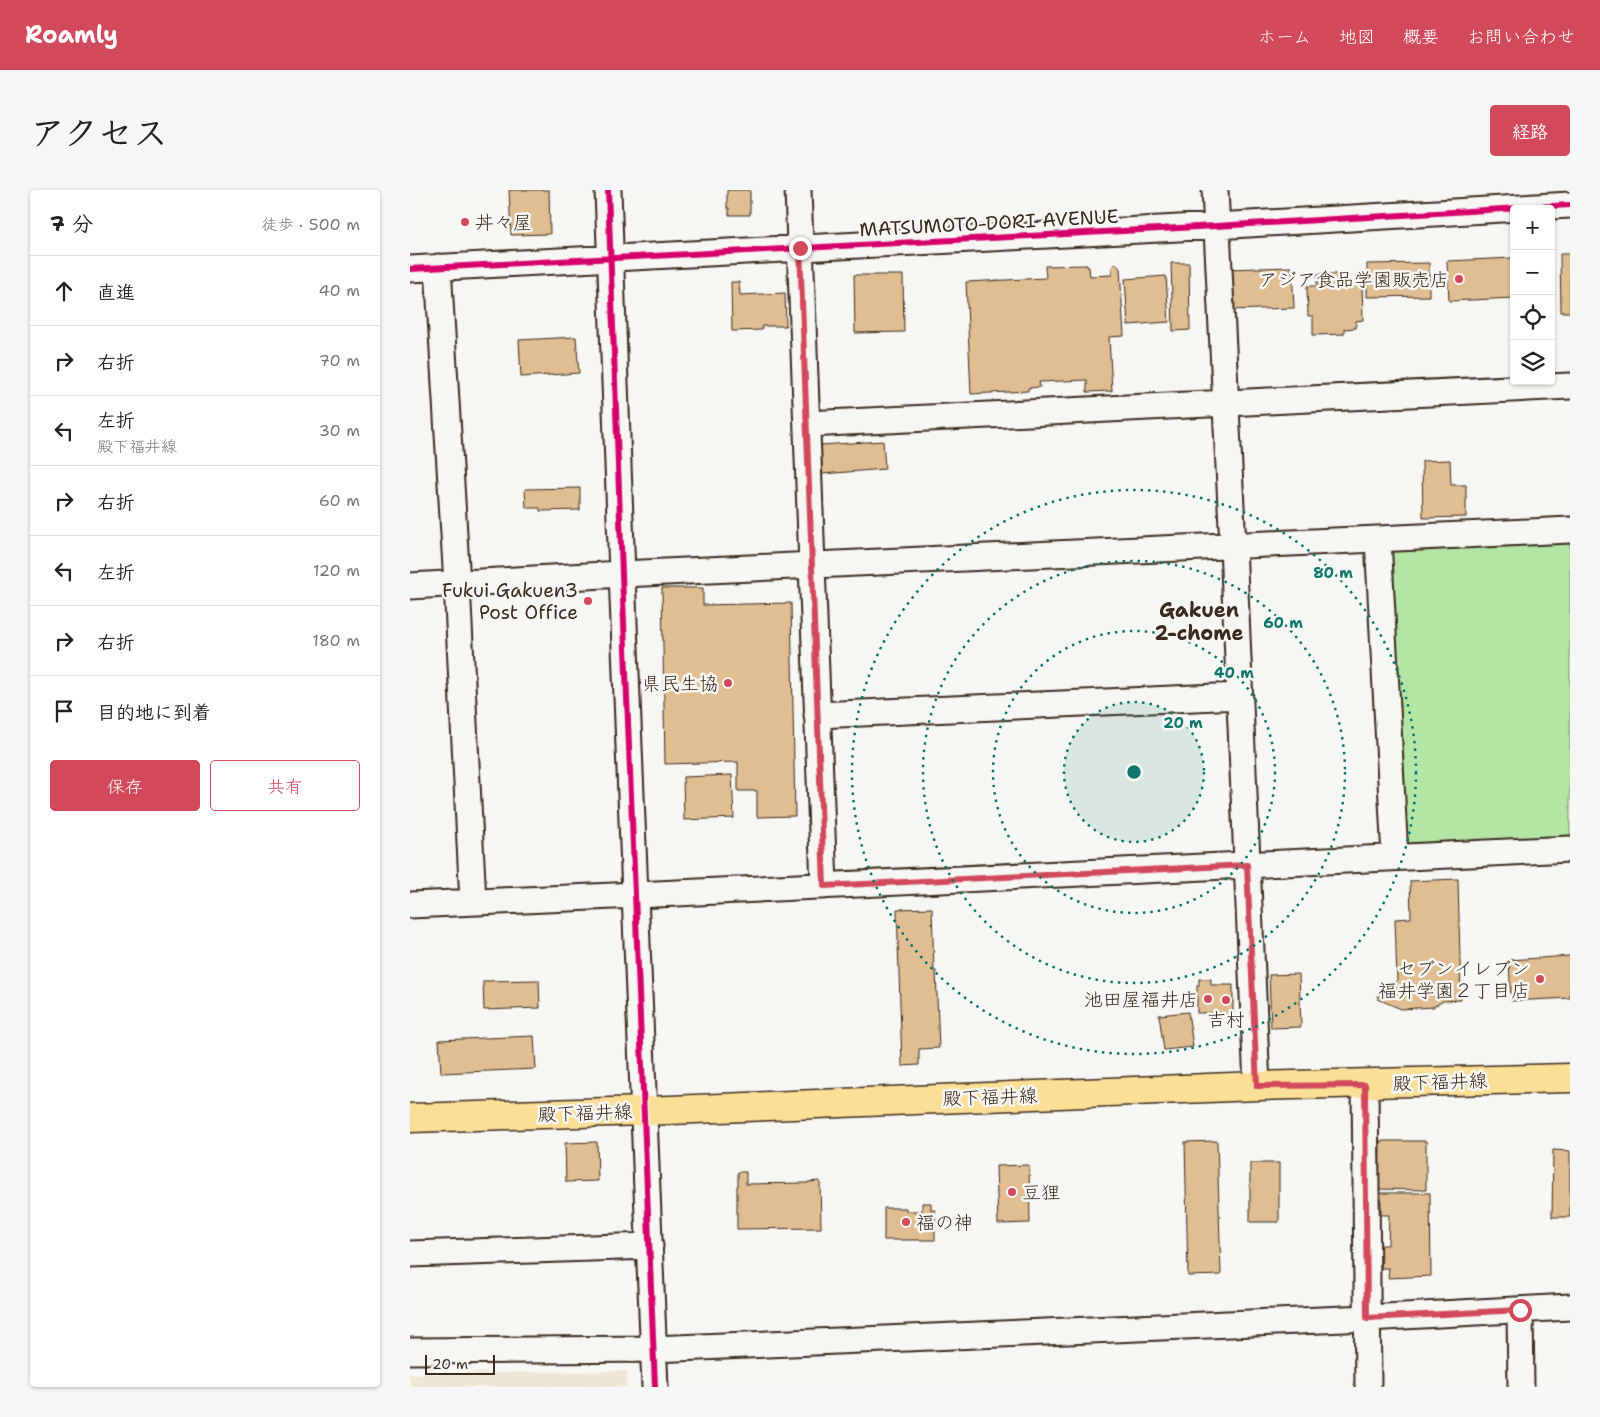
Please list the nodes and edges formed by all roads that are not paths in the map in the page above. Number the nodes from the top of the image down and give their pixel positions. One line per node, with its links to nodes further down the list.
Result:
1 (608, 190): 7 (street)
2 (798, 190): 6 (street)
3 (1214, 190): 5 (street)
4 (1570, 205): 5 (street, MATSUMOTO-DORI AVENUE)
5 (1216, 226): 6 (street, MATSUMOTO-DORI AVENUE); 11 (street)
6 (800, 248): 7 (street, MATSUMOTO-DORI AVENUE); 12 (street)
7 (610, 259): 8 (street, MATSUMOTO-DORI AVENUE); 17 (street)
8 (438, 267): 9 (street, MATSUMOTO-DORI AVENUE); 18 (street)
9 (410, 269)
10 (1570, 386): 11 (street)
11 (1226, 404): 12 (street); 15 (street)
12 (807, 424): 16 (street)
13 (1570, 530): 14 (street)
14 (1378, 539): 15 (street); 23 (street)
15 (1233, 546): 16 (street); 20 (street)
16 (812, 565): 17 (street); 21 (street)
17 (622, 574): 18 (street); 26 (street)
18 (457, 584): 19 (street); 27 (street)
19 (410, 586)
20 (1240, 696): 21 (street); 24 (street)
21 (817, 716): 25 (street)
22 (1570, 849): 23 (street)
23 (1395, 858): 24 (street)
24 (1247, 865): 25 (street); 31 (street)
25 (824, 886): 26 (street)
26 (636, 895): 27 (street); 32 (street)
27 (473, 902): 28 (street)
28 (410, 905)
29 (1570, 1078): 30 (main road, 殿下福井線)
30 (1365, 1085): 31 (main road, 殿下福井線); 38 (street)
31 (1257, 1086): 32 (main road, 殿下福井線)
32 (645, 1111): 33 (main road, 殿下福井線); 34 (street)
33 (410, 1118)
34 (650, 1246): 35 (street); 39 (street)
35 (410, 1254)
36 (1570, 1307): 37 (street)
37 (1520, 1310): 38 (street); 43 (street)
38 (1367, 1318): 39 (street); 42 (street)
39 (654, 1349): 40 (street); 41 (street)
40 (410, 1351)
41 (655, 1387)
42 (1368, 1387)
43 (1521, 1387)

